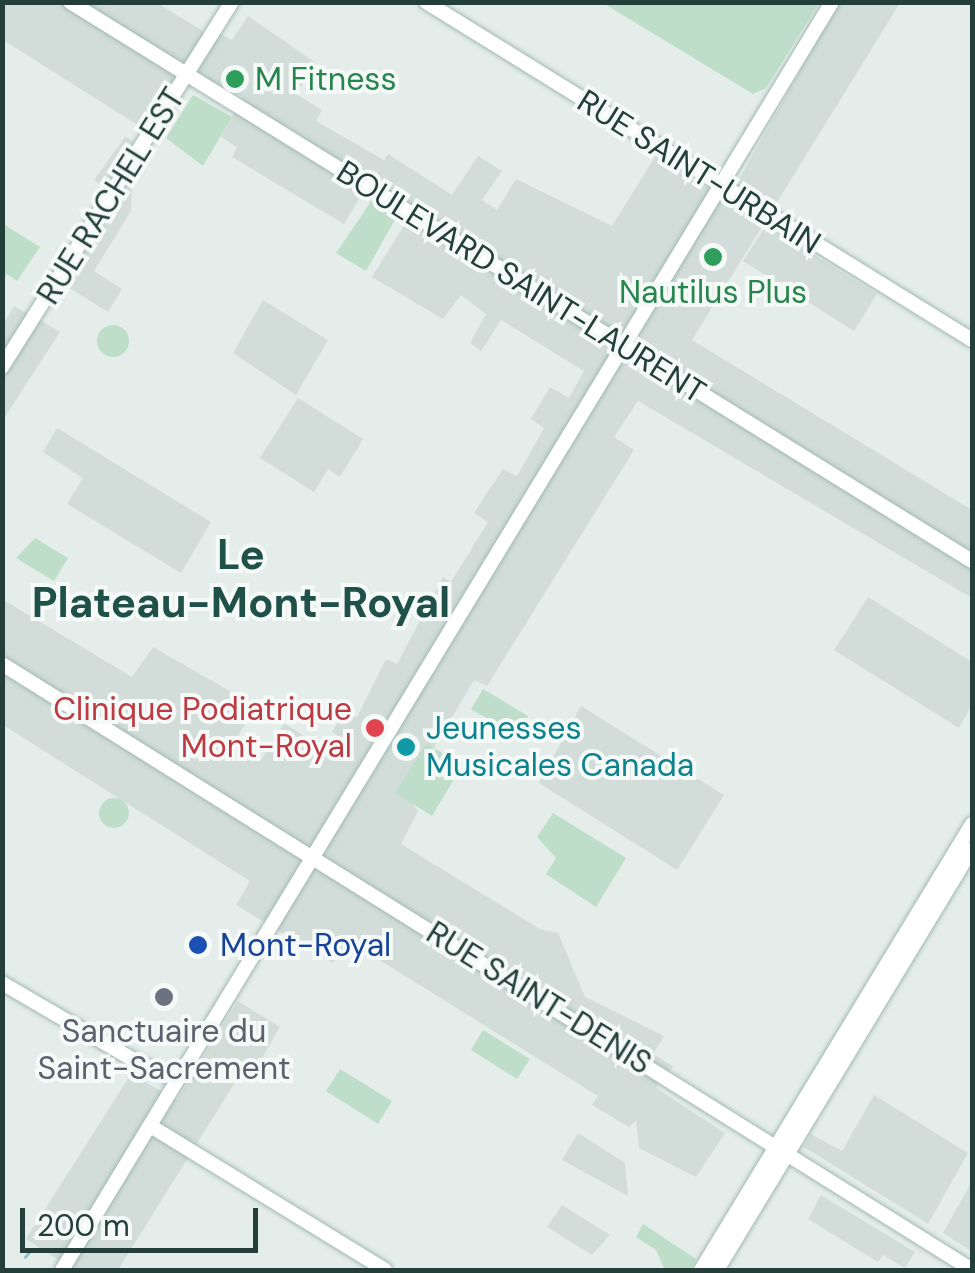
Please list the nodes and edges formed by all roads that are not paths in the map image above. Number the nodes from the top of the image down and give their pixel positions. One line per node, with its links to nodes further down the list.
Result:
1 (70, 2): 5 (main road, BOULEVARD SAINT-LAURENT)
2 (232, 2): 5 (main road, RUE RACHEL EST)
3 (426, 2): 6 (main road, RUE SAINT-URBAIN)
4 (832, 2): 6 (main road)
5 (187, 76): 8 (main road, BOULEVARD SAINT-LAURENT); 9 (main road, RUE RACHEL EST)
6 (723, 187): 7 (main road, RUE SAINT-URBAIN); 8 (main road)
7 (972, 340)
8 (626, 344): 10 (main road, BOULEVARD SAINT-LAURENT); 14 (main road)
9 (2, 368)
10 (972, 560)
11 (2, 664): 14 (main road, RUE SAINT-DENIS)
12 (972, 824): 20 (main road)
13 (972, 849): 20 (main road)
14 (315, 858): 17 (main road); 20 (main road, RUE SAINT-DENIS)
15 (2, 983): 16 (main road)
16 (117, 1052): 17 (main road); 18 (main road)
17 (186, 1073): 18 (main road)
18 (175, 1092): 19 (main road)
19 (152, 1127): 21 (main road); 22 (main road)
20 (781, 1151): 23 (main road); 24 (main road); 25 (main road, RUE SAINT-DENIS)
21 (62, 1270)
22 (385, 1270)
23 (702, 1270)
24 (716, 1270)
25 (972, 1270)

